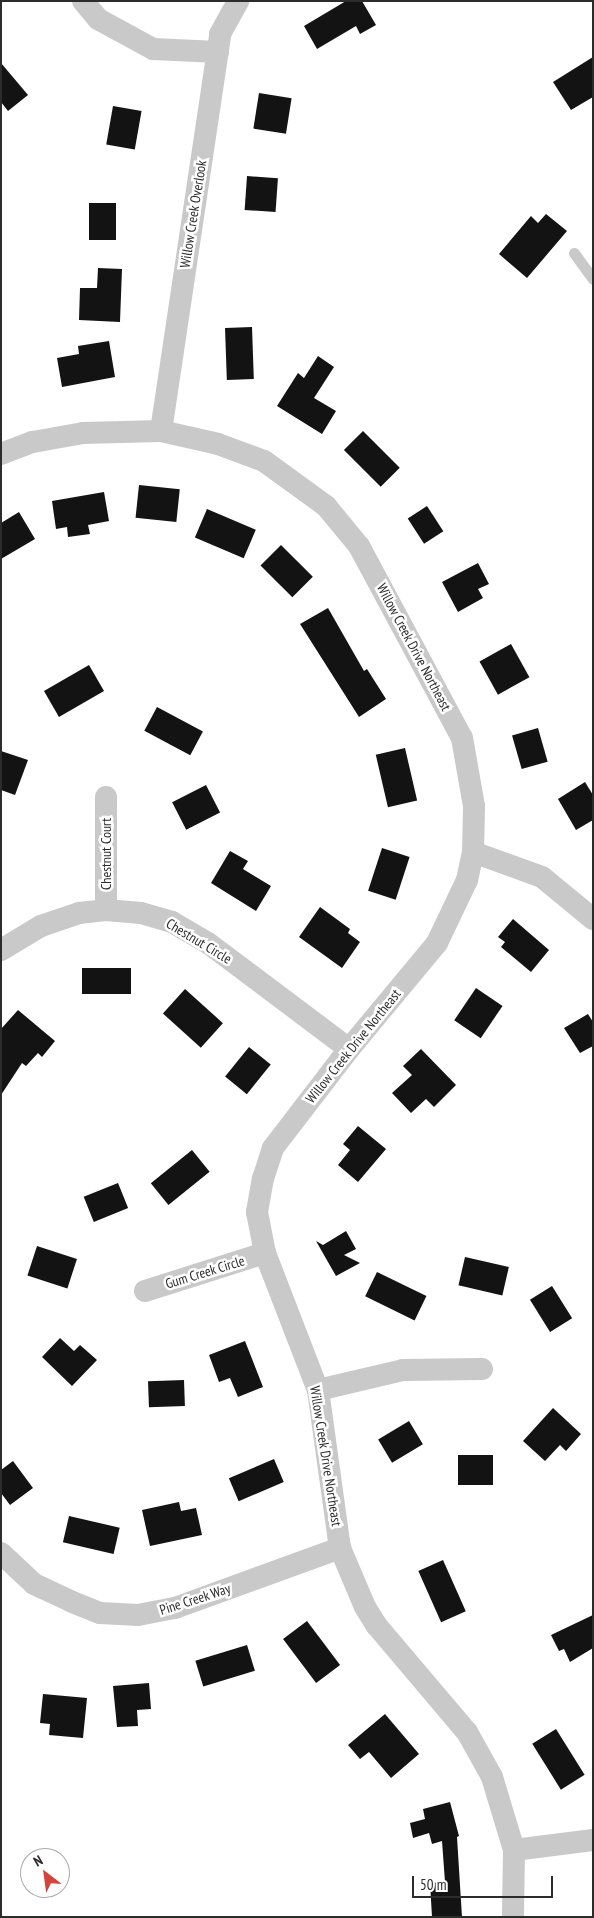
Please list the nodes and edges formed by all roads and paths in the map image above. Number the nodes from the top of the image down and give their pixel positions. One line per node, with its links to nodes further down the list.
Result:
1 (83, 1): 3 (street)
2 (238, 1): 3 (street, Willow Creek Overlook)
3 (218, 52): 6 (street, Willow Creek Overlook)
4 (574, 254): 5 (lane)
5 (593, 279)
6 (161, 431): 7 (street, Willow Creek Drive Northeast); 9 (street, Willow Creek Drive Northeast)
7 (1, 454)
8 (106, 797): 10 (street, Chestnut Court)
9 (473, 852): 11 (street); 13 (street, Willow Creek Drive Northeast)
10 (106, 910): 12 (street, Chestnut Circle); 13 (street, Chestnut Circle)
11 (593, 919)
12 (1, 950)
13 (350, 1049): 14 (street, Willow Creek Drive Northeast)
14 (265, 1253): 15 (street, Gum Creek Circle); 17 (street, Willow Creek Drive Northeast)
15 (144, 1290)
16 (482, 1369): 17 (street)
17 (318, 1390): 18 (street, Willow Creek Drive Northeast)
18 (340, 1548): 19 (street, Pine Creek Way); 21 (street, Willow Creek Drive Northeast)
19 (1, 1553)
20 (593, 1840): 21 (street)
21 (514, 1850): 22 (street, Willow Creek Drive Northeast)
22 (513, 1917)

